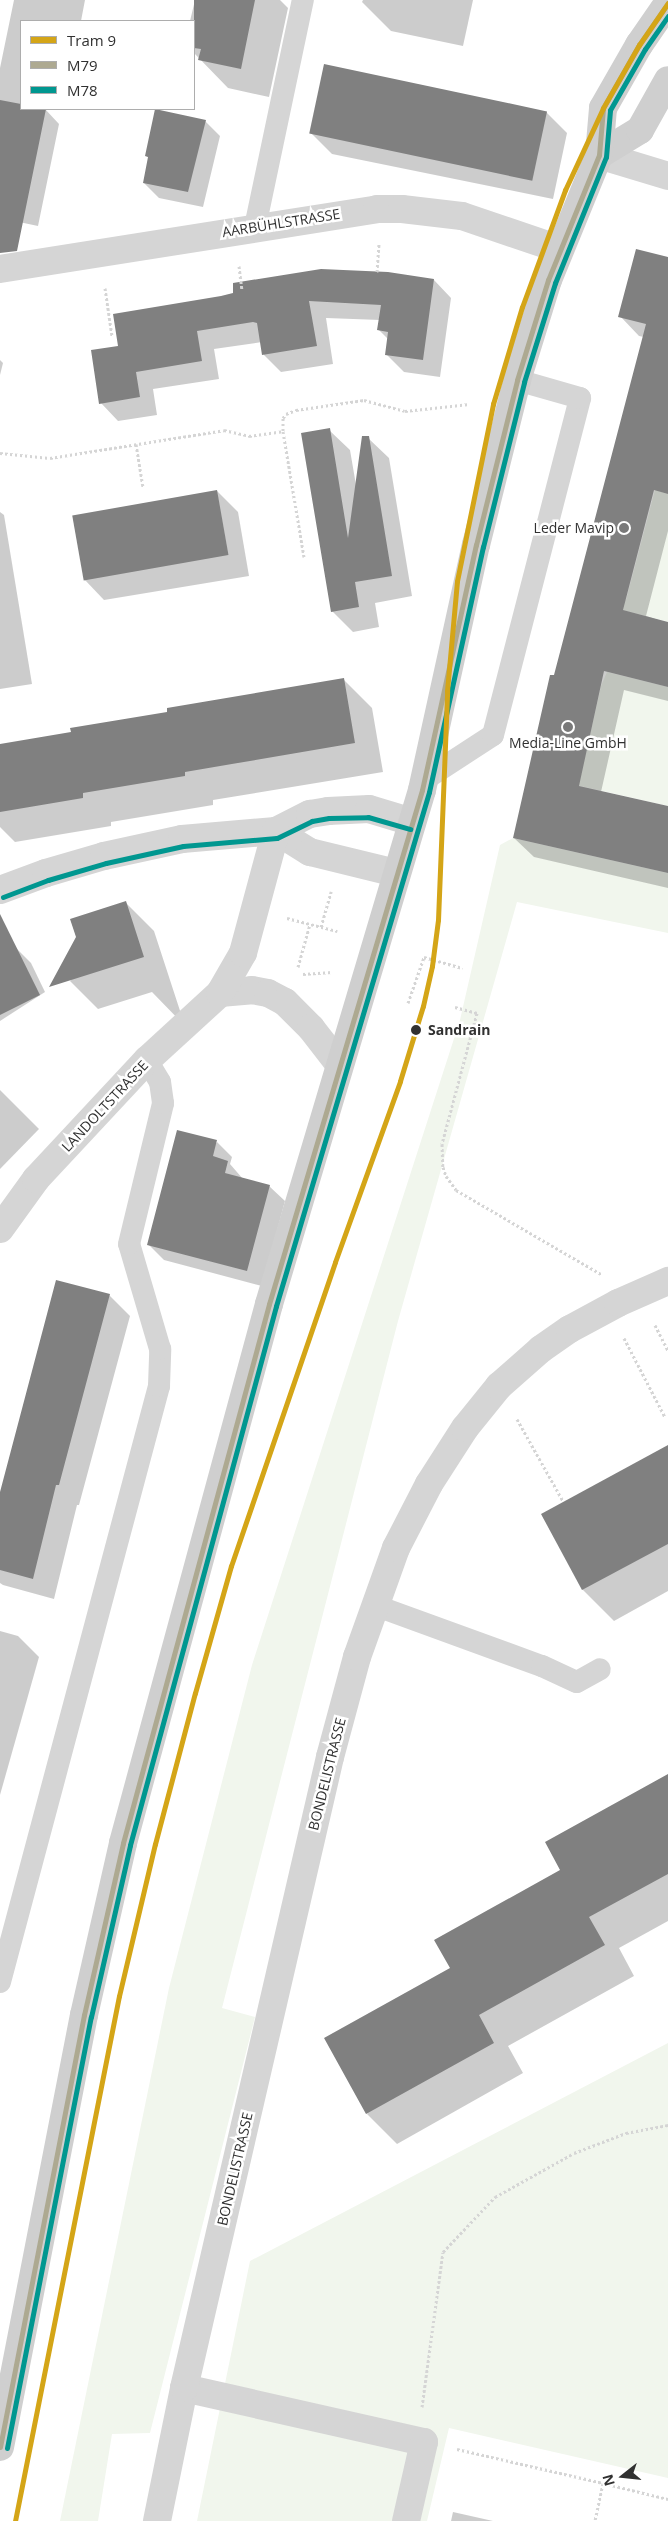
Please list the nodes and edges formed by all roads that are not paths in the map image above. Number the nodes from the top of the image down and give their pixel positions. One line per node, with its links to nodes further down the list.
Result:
1 (303, 0): 6 (lane)
2 (668, 3): 4 (main road)
3 (668, 80): 4 (main road)
4 (599, 155): 5 (street); 7 (main road)
5 (668, 176)
6 (255, 227): 7 (street, AARBÜHLSTRASSE); 8 (street, AARBÜHLSTRASSE)
7 (559, 249): 9 (main road)
8 (0, 269)
9 (517, 380): 10 (main road); 10 (lane)
10 (424, 780): 11 (main road)
11 (412, 822): 12 (street); 13 (main road)
12 (276, 831): 13 (street); 14 (street); 15 (street, LANDOLTSTRASSE)
13 (396, 873): 17 (main road)
14 (0, 890)
15 (220, 993): 16 (street, LANDOLTSTRASSE); 17 (street)
16 (147, 1060): 18 (street, LANDOLTSTRASSE); 22 (lane)
17 (339, 1064): 24 (main road)
18 (0, 1228)
19 (668, 1281): 20 (street, BONDELISTRASSE)
20 (374, 1605): 21 (lane); 23 (street, BONDELISTRASSE)
21 (600, 1669)
22 (0, 1982)
23 (184, 2388): 25 (street, BONDELISTRASSE); 26 (street)
24 (0, 2446)
25 (157, 2521)
26 (406, 2521)

